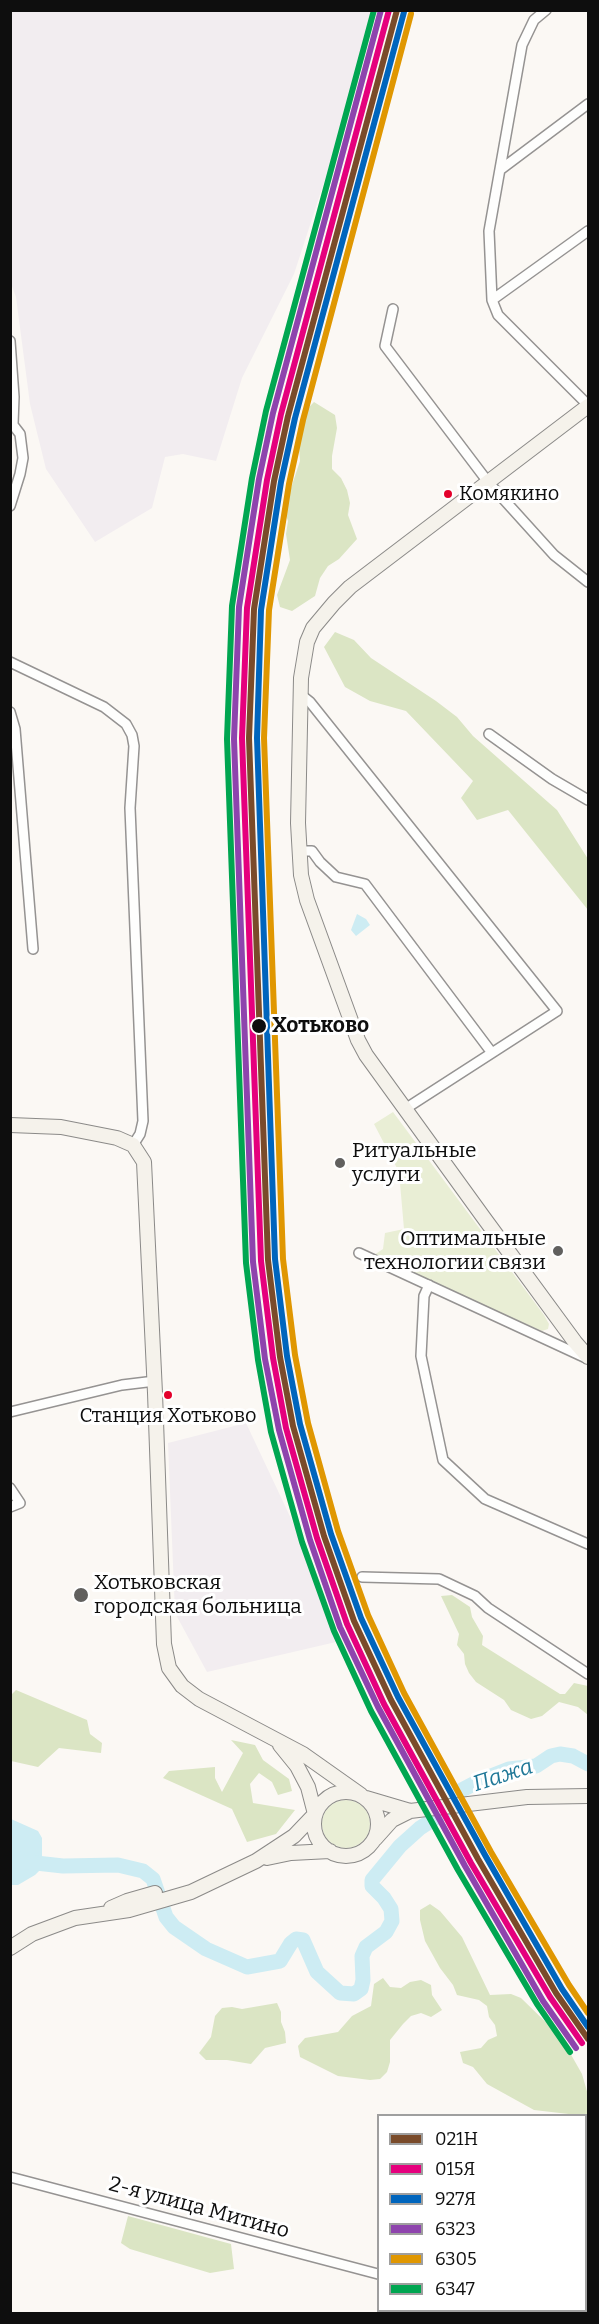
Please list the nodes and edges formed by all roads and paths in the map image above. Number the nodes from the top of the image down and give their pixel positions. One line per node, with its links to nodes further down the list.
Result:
1 (529, 10): 3 (street)
2 (546, 10): 3 (street)
3 (534, 20): 5 (street)
4 (588, 104): 5 (street)
5 (500, 170): 7 (street)
6 (588, 231): 7 (street)
7 (492, 300): 10 (street)
8 (393, 309): 12 (street)
9 (10, 341): 11 (street)
10 (588, 405): 12 (main road)
11 (12, 423): 13 (street)
12 (488, 482): 14 (street); 16 (main road)
13 (10, 506)
14 (588, 582)
15 (10, 662): 25 (street)
16 (300, 694): 20 (main road); 22 (street)
17 (10, 712): 21 (street)
18 (489, 734): 19 (street)
19 (588, 800)
20 (299, 851): 22 (street); 23 (main road)
21 (33, 949)
22 (492, 1053): 23 (street)
23 (405, 1109): 28 (main road)
24 (10, 1125): 25 (main road)
25 (133, 1144): 31 (main road)
26 (359, 1253): 27 (street)
27 (429, 1285): 29 (street); 35 (street)
28 (562, 1325): 29 (street); 30 (main road)
29 (542, 1337): 30 (street)
30 (588, 1358)
31 (155, 1381): 32 (street); 38 (main road)
32 (10, 1412)
33 (10, 1488): 34 (street)
34 (10, 1507)
35 (588, 1544)
36 (362, 1577): 37 (street)
37 (588, 1674)
38 (275, 1740): 40 (main road); 42 (main road)
39 (588, 1796): 41 (main road)
40 (363, 1797): 41 (main road); 42 (main road); 43 (main road)
41 (410, 1811): 43 (main road)
42 (315, 1814): 44 (main road); 45 (main road)
43 (374, 1840): 44 (main road)
44 (330, 1851): 45 (main road)
45 (256, 1861): 46 (main road)
46 (10, 1948)
47 (10, 2177): 48 (street, 2-я улица Митино)
48 (377, 2274)

